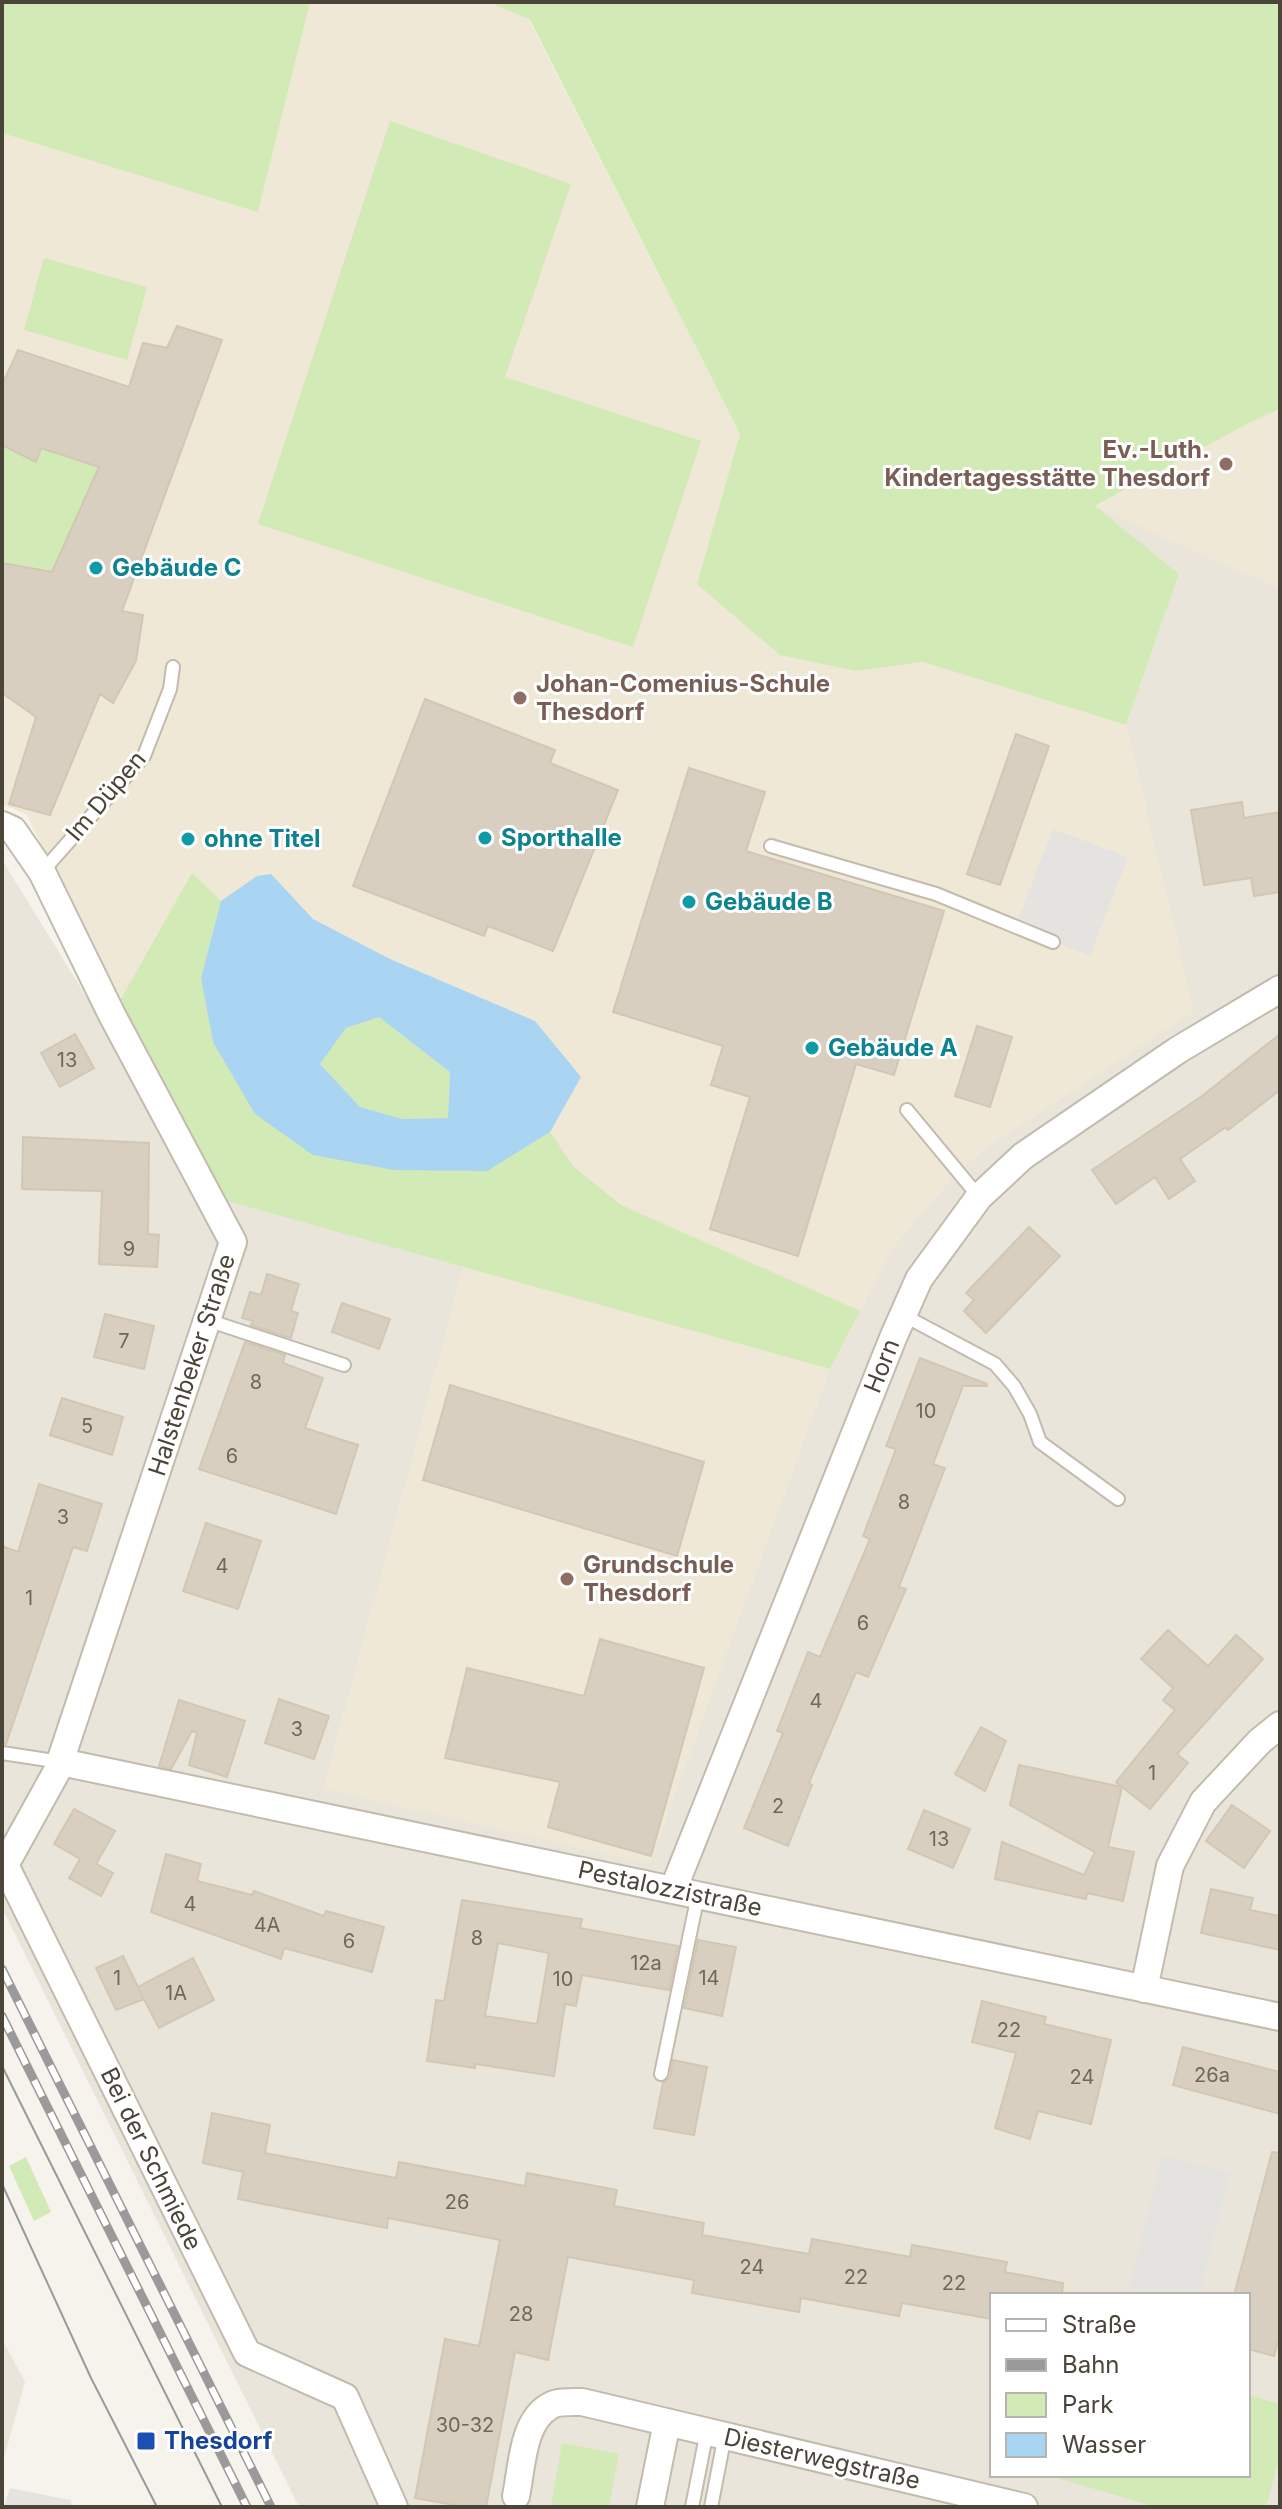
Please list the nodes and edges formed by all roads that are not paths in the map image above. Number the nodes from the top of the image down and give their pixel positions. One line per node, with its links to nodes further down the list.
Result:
1 (173, 667): 4 (lane, Im Düpen)
2 (2, 825): 4 (street, Halstenbeker Straße)
3 (771, 846): 5 (lane)
4 (42, 872): 10 (street, Halstenbeker Straße)
5 (1053, 942)
6 (1280, 989): 8 (street, Horn)
7 (907, 1110): 8 (lane)
8 (979, 1197): 9 (street, Horn)
9 (903, 1315): 12 (lane); 16 (street, Horn)
10 (207, 1320): 11 (lane); 15 (street, Halstenbeker Straße)
11 (344, 1365)
12 (1118, 1499)
13 (1280, 1725): 17 (street)
14 (2, 1753): 15 (lane)
15 (61, 1762): 16 (street, Pestalozzistraße); 23 (street, Bei der Schmiede)
16 (686, 1892): 17 (street, Pestalozzistraße); 19 (lane)
17 (1144, 1989): 18 (street, Pestalozzistraße)
18 (1280, 2017)
19 (661, 2074)
20 (667, 2422): 21 (street, Diesterwegstraße); 22 (street, Diesterwegstraße); 24 (street)
21 (716, 2433): 25 (lane); 26 (lane); 27 (street, Diesterwegstraße)
22 (516, 2496)
23 (394, 2507)
24 (650, 2507)
25 (692, 2507)
26 (711, 2507)
27 (1024, 2507)

